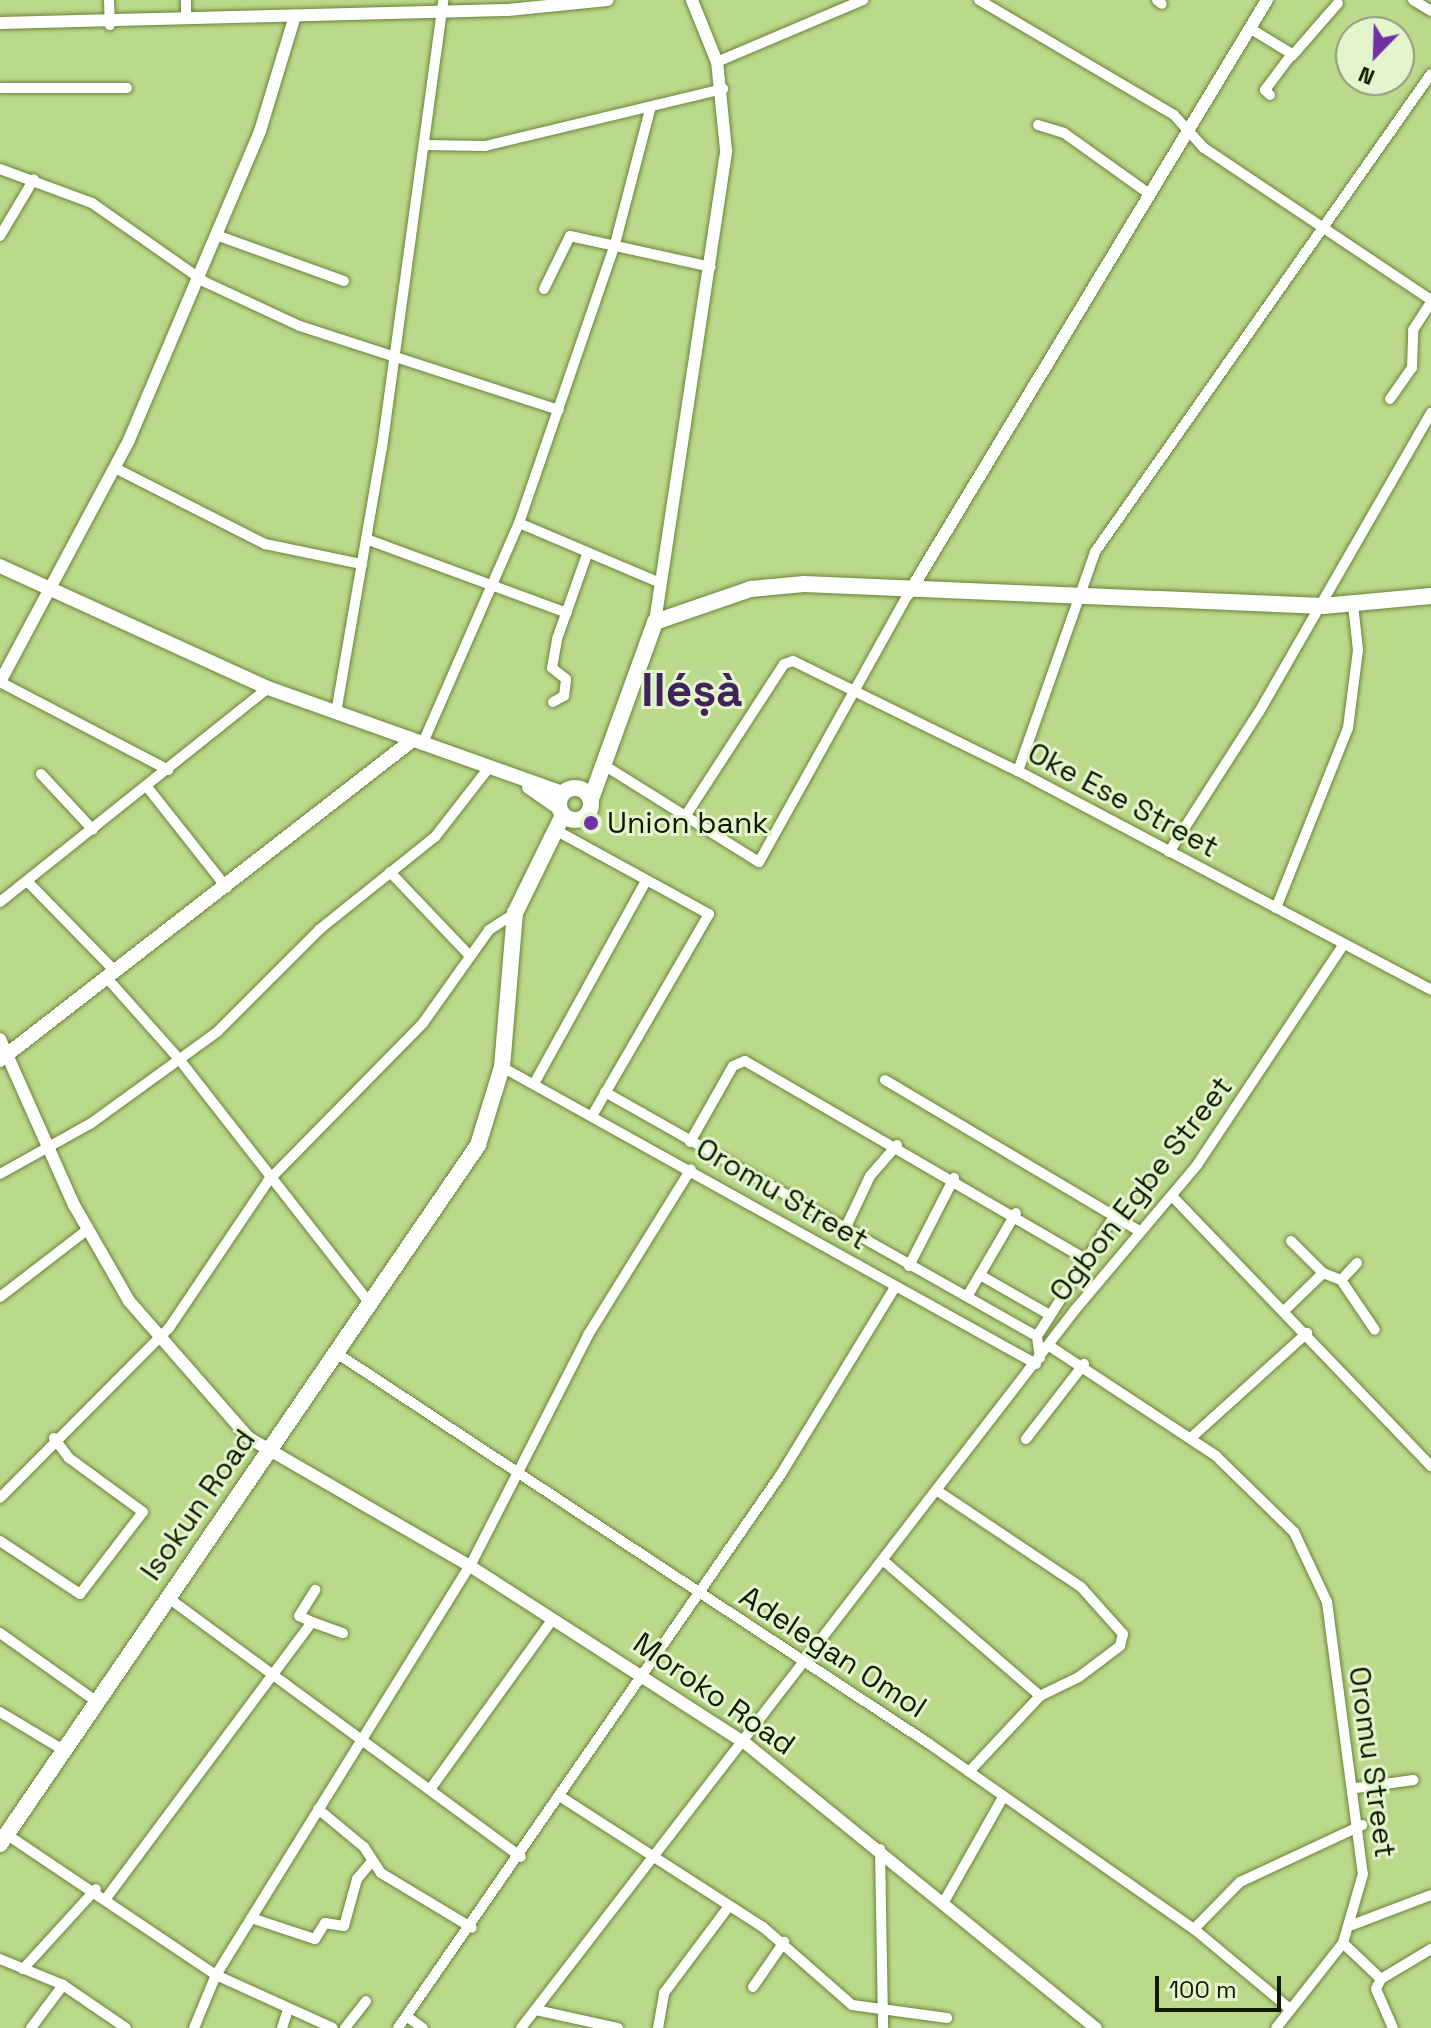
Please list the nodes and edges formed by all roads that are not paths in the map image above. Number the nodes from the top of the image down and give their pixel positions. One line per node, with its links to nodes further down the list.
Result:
1 (109, 0): 17 (street)
2 (186, 0): 15 (street)
3 (305, 0): 14 (street)
4 (608, 0): 11 (street)
5 (692, 0): 20 (street)
6 (863, 0): 20 (street)
7 (979, 0): 28 (street)
8 (1267, 0): 18 (street)
9 (1413, 0): 13 (street)
10 (1338, 3): 19 (street)
11 (509, 5): 12 (street)
12 (443, 6): 14 (street); 29 (street)
13 (1431, 11)
14 (300, 16): 15 (street); 34 (street)
15 (186, 19): 17 (street)
16 (0, 23): 17 (street)
17 (110, 25)
18 (1251, 29): 19 (street); 28 (street)
19 (1292, 56): 25 (street)
20 (717, 62): 24 (street)
21 (1431, 74): 33 (street)
22 (0, 88): 23 (street)
23 (127, 88)
24 (723, 89): 26 (street); 37 (street)
25 (1270, 95)
26 (650, 110): 29 (street); 36 (street)
27 (1038, 125): 32 (street)
28 (1185, 134): 32 (street); 33 (street)
29 (425, 145): 42 (street)
30 (0, 169): 31 (street)
31 (34, 179): 35 (street); 38 (street)
32 (1148, 193): 55 (street)
33 (1325, 230): 41 (street); 57 (street)
34 (216, 235): 38 (street); 39 (street)
35 (0, 236)
36 (615, 244): 37 (street); 40 (street); 44 (street)
37 (711, 267): 52 (street)
38 (200, 276): 42 (street); 46 (street)
39 (344, 281)
40 (544, 289)
41 (1431, 301): 43 (street)
42 (394, 359): 44 (street); 48 (street)
43 (1390, 399)
44 (559, 410): 47 (street)
45 (1431, 413): 59 (street)
46 (115, 468): 50 (street); 54 (street)
47 (519, 523): 49 (street); 53 (street)
48 (366, 539): 50 (street); 53 (street)
49 (586, 557): 52 (street); 60 (street)
50 (362, 564): 66 (street)
51 (0, 566): 54 (main road)
52 (658, 582): 61 (street)
53 (490, 583): 60 (street); 67 (street)
54 (50, 591): 62 (street); 63 (main road)
55 (909, 593): 57 (main road); 61 (main road); 64 (street)
56 (1431, 596): 58 (main road)
57 (1074, 598): 59 (main road); 71 (street)
58 (1355, 604): 59 (main road); 85 (street)
59 (1323, 606): 79 (street)
60 (567, 613): 65 (street)
61 (655, 622): 68 (main road)
62 (0, 682): 70 (street)
63 (268, 688): 66 (main road); 70 (street)
64 (859, 692): 71 (street, Oke Ese Street); 76 (street, Oke Ese Street); 76 (street)
65 (553, 702)
66 (336, 713): 67 (main road)
67 (416, 744): 69 (main road); 83 (main road)
68 (601, 766): 74 (main road); 75 (main road); 76 (street)
69 (488, 769): 75 (main road); 80 (street)
70 (168, 770): 73 (street)
71 (1018, 771): 79 (street, Oke Ese Street)
72 (41, 774): 77 (street)
73 (148, 788): 77 (street); 83 (street)
74 (591, 799): 75 (main road); 75 (main road)
75 (568, 804): 78 (main road)
76 (686, 815)
77 (93, 830): 82 (street)
78 (559, 832): 81 (street); 86 (main road)
79 (1169, 852): 85 (street, Oke Ese Street)
80 (390, 872): 88 (street); 93 (street)
81 (646, 881): 96 (street); 97 (street)
82 (28, 882): 84 (street); 89 (street)
83 (227, 888): 89 (main road)
84 (0, 902)
85 (1276, 908): 87 (street, Oke Ese Street)
86 (515, 913): 88 (street); 94 (main road)
87 (1343, 945): 90 (street, Oke Ese Street); 106 (street, Ogbon Egbe Street)
88 (470, 956): 105 (street)
89 (110, 974): 92 (main road); 93 (street)
90 (1431, 990)
91 (0, 1039): 92 (street, Moroko Road)
92 (4, 1058): 101 (street, Moroko Road)
93 (179, 1059): 101 (street); 105 (street)
94 (502, 1067): 96 (street, Oromu Street); 122 (main road, Isokun Road)
95 (885, 1080): 108 (street)
96 (535, 1082): 98 (street, Oromu Street)
97 (605, 1092): 98 (street); 99 (street)
98 (594, 1112): 102 (street, Oromu Street)
99 (690, 1142): 100 (street); 109 (street)
100 (897, 1145): 104 (street); 109 (street)
101 (50, 1146): 103 (street); 110 (street, Moroko Road)
102 (691, 1169): 119 (street, Oromu Street); 138 (street)
103 (0, 1174)
104 (954, 1178): 107 (street); 115 (street)
105 (268, 1181): 122 (street); 128 (street)
106 (1172, 1196): 111 (street, Ogbon Egbe Street); 123 (street)
107 (1016, 1213): 113 (street); 117 (street)
108 (1115, 1215): 111 (street); 113 (street)
109 (845, 1229): 115 (street)
110 (87, 1230): 121 (street); 128 (street, Moroko Road)
111 (1139, 1231): 129 (street, Ogbon Egbe Street)
112 (1291, 1241): 116 (street)
113 (1084, 1258): 124 (street)
114 (1357, 1263): 118 (street)
115 (909, 1266): 120 (street)
116 (1323, 1273): 118 (street); 123 (street)
117 (980, 1275): 120 (street); 124 (street)
118 (1341, 1280): 125 (street)
119 (895, 1287): 131 (street, Oromu Street); 145 (street)
120 (968, 1295): 127 (street)
121 (0, 1297)
122 (371, 1305): 130 (main road, Isokun Road)
123 (1285, 1310): 126 (street)
124 (1048, 1314): 127 (street)
125 (1375, 1330)
126 (1307, 1333): 133 (street); 137 (street)
127 (1037, 1336): 131 (street)
128 (158, 1338): 134 (street); 136 (street, Moroko Road)
129 (1051, 1347): 131 (street, Ogbon Egbe Street); 132 (street)
130 (338, 1354): 136 (main road, Isokun Road); 138 (street, Adelegan Omol)
131 (1038, 1361): 139 (street, Ogbon Egbe Street)
132 (1084, 1364): 133 (street); 135 (street)
133 (1193, 1436): 163 (street, Oromu Street)
134 (54, 1438): 140 (street); 141 (street)
135 (1026, 1439)
136 (271, 1449): 143 (street, Moroko Road); 146 (main road, Isokun Road)
137 (1431, 1466)
138 (517, 1473): 143 (street); 145 (street, Adelegan Omol)
139 (939, 1492): 142 (street); 154 (street)
140 (0, 1498)
141 (0, 1541)
142 (885, 1562): 151 (street); 154 (street)
143 (470, 1566): 147 (street, Moroko Road); 157 (street)
144 (315, 1590): 148 (street)
145 (697, 1592): 151 (street, Adelegan Omol); 152 (street)
146 (167, 1597): 153 (street); 155 (main road, Isokun Road)
147 (553, 1619): 152 (street, Moroko Road); 162 (street)
148 (312, 1622): 150 (street); 153 (street)
149 (0, 1633): 155 (street)
150 (343, 1633)
151 (808, 1665): 158 (street); 160 (street, Adelegan Omol)
152 (642, 1675): 158 (street, Moroko Road); 164 (street)
153 (270, 1679): 157 (street); 175 (street)
154 (1040, 1696): 160 (street)
155 (97, 1702): 159 (main road, Isokun Road)
156 (0, 1712): 159 (street)
157 (359, 1738): 162 (street); 166 (street)
158 (745, 1743): 169 (street, Moroko Road); 170 (street)
159 (65, 1751): 168 (main road, Isokun Road)
160 (969, 1772): 165 (street, Adelegan Omol)
161 (1413, 1780): 163 (street)
162 (431, 1788): 171 (street)
163 (1356, 1788): 167 (street, Oromu Street)
164 (561, 1797): 170 (street); 171 (street)
165 (1002, 1799): 176 (street); 181 (street, Adelegan Omol)
166 (318, 1809): 172 (street); 178 (street)
167 (1362, 1825): 179 (street, Oromu Street); 181 (street)
168 (3, 1839): 173 (street)
169 (880, 1849): 176 (street, Moroko Road); 195 (street)
170 (656, 1853): 177 (street); 194 (street)
171 (521, 1857): 180 (street)
172 (372, 1861): 178 (street); 180 (street)
173 (96, 1889): 175 (street); 186 (street)
174 (1431, 1895): 179 (street)
175 (107, 1897): 187 (street)
176 (945, 1900): 210 (street, Moroko Road)
177 (729, 1906): 182 (street); 208 (street)
178 (251, 1918): 187 (street)
179 (1352, 1925): 183 (street, Oromu Street)
180 (472, 1928): 196 (street)
181 (1194, 1929): 192 (street, Adelegan Omol)
182 (784, 1942): 190 (street); 195 (street)
183 (1343, 1943): 188 (street); 192 (street, Oromu Street)
184 (1431, 1949): 188 (street)
185 (0, 1959): 186 (street)
186 (23, 1969): 189 (street)
187 (216, 1975): 193 (street); 200 (street)
188 (1381, 1979): 212 (street)
189 (63, 1985): 198 (street); 199 (street)
190 (753, 1987)
191 (366, 2001): 203 (street)
192 (1290, 2009): 211 (street, Oromu Street)
193 (288, 2010): 201 (street); 202 (street)
194 (536, 2010): 206 (street); 207 (street)
195 (883, 2012): 197 (street); 209 (street)
196 (409, 2018): 204 (street); 205 (street)
197 (947, 2018)
198 (31, 2028)
199 (126, 2028)
200 (194, 2028)
201 (282, 2028)
202 (333, 2028)
203 (345, 2028)
204 (398, 2028)
205 (423, 2028)
206 (521, 2028)
207 (618, 2028)
208 (658, 2028)
209 (883, 2028)
210 (1096, 2028)
211 (1276, 2028)
212 (1393, 2028)

